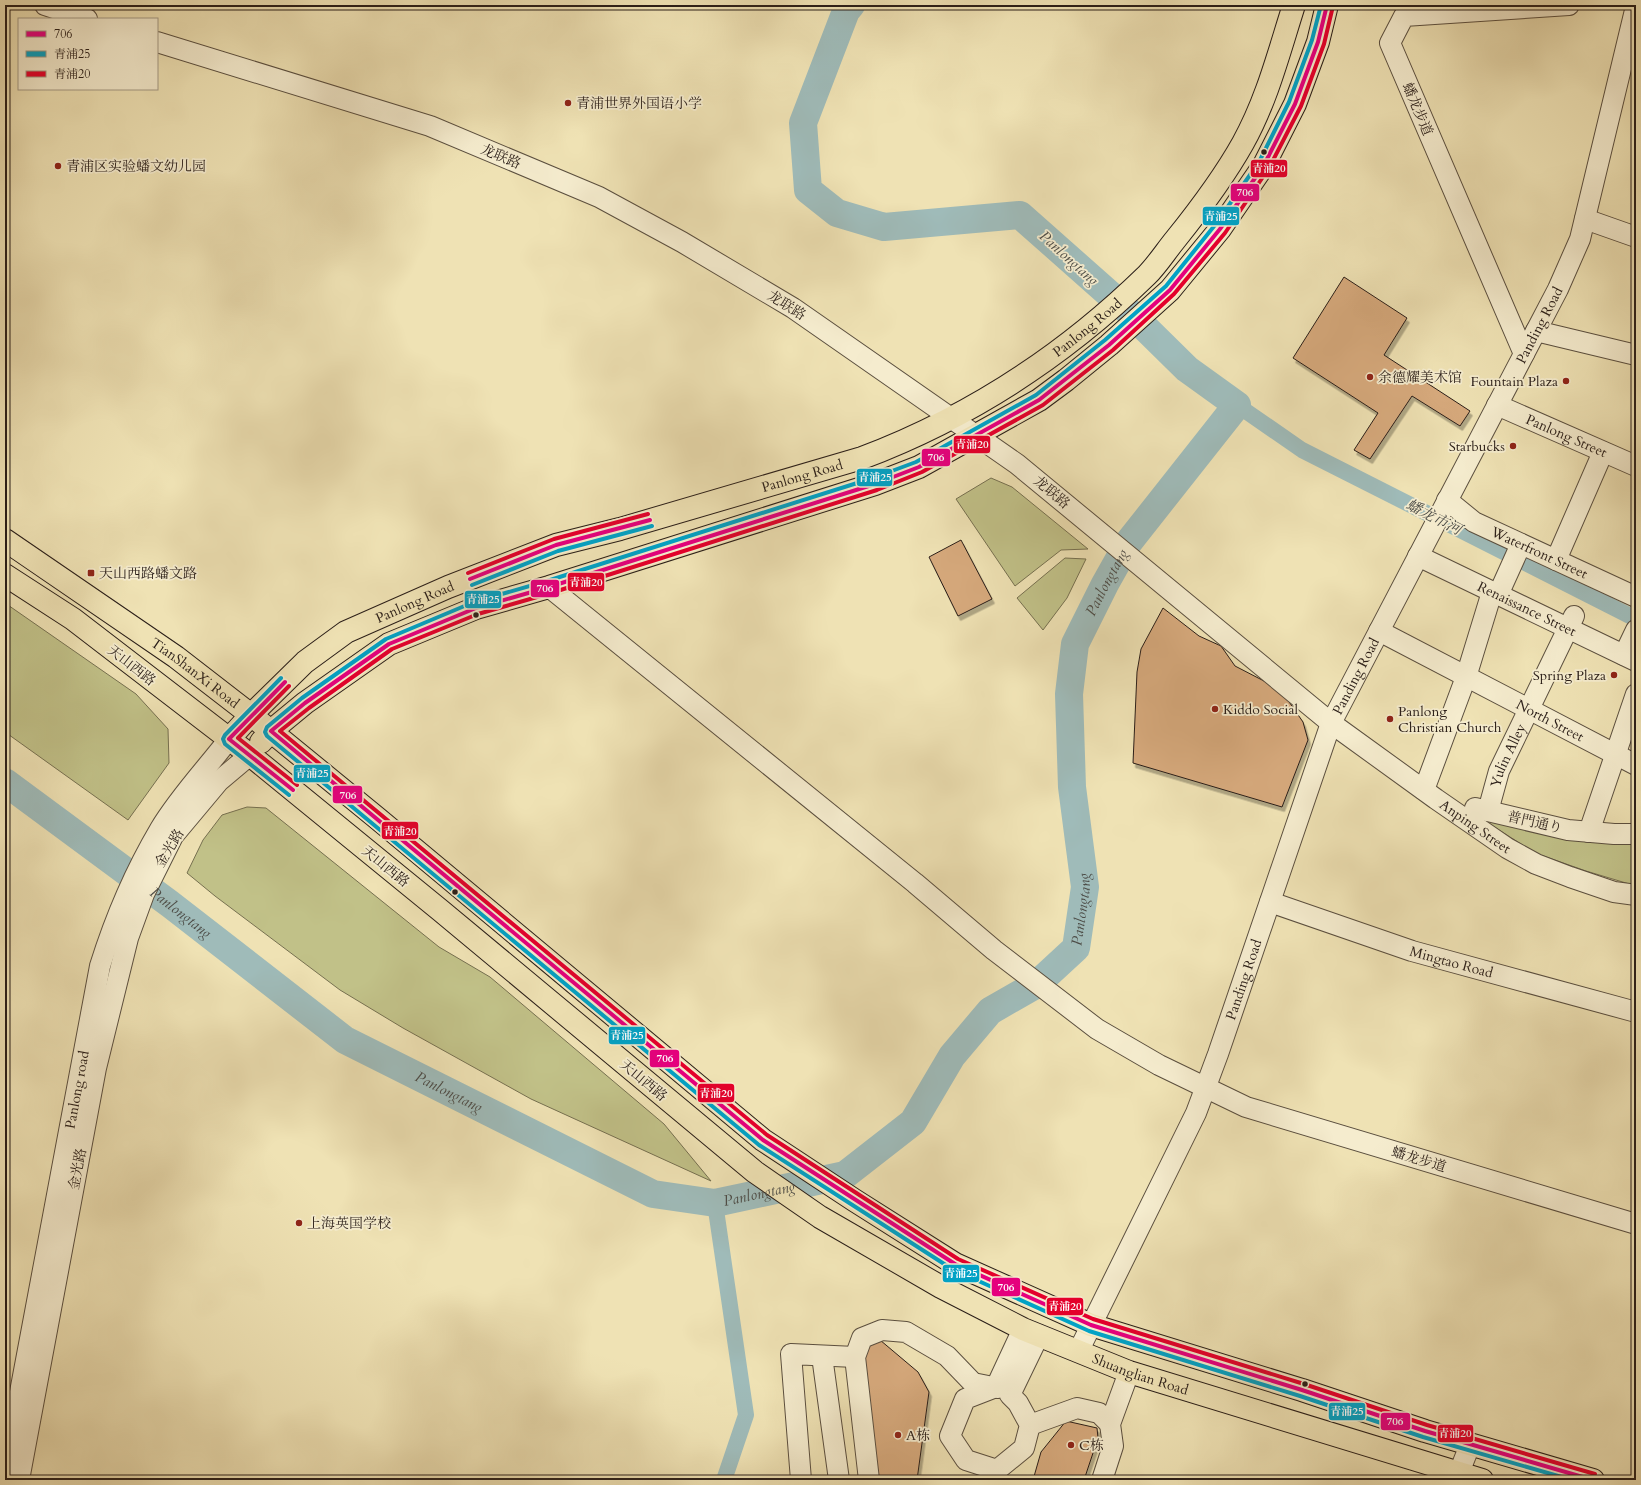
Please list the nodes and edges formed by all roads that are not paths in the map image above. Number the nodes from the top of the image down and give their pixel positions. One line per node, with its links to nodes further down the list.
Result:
1 (45, 5): 6 (street)
2 (1294, 5): 14 (main road, Panlong Road)
3 (1327, 5): 15 (main road, Panlong Road)
4 (1569, 5): 11 (street, 蟠龙步道)
5 (1636, 6): 8 (street, Panding Road)
6 (84, 18)
7 (158, 42): 14 (street, 龙联路)
8 (1585, 218): 9 (street); 10 (street, Panding Road)
9 (1636, 237)
10 (1536, 331): 11 (street, Panding Road); 12 (street)
11 (1524, 354): 13 (street, Panding Road)
12 (1636, 355)
13 (1497, 405): 16 (street, Panlong Street); 18 (street, Panding Road)
14 (952, 418): 15 (street, 龙联路); 34 (main road, Panlong Road)
15 (978, 436): 24 (main road, Panlong Road); 35 (street, 龙联路)
16 (1603, 452): 17 (street, Panlong Street); 22 (street)
17 (1636, 466)
18 (1447, 500): 20 (street, Waterfront Street); 21 (street, Panding Road)
19 (5, 540): 34 (main road, TianShanXi Road)
20 (1520, 544): 22 (street, Waterfront Street); 25 (street)
21 (1418, 556): 25 (street, Renaissance Street); 28 (street, Panding Road)
22 (1556, 560): 26 (street, Waterfront Street)
23 (5, 575): 37 (main road, 天山西路)
24 (549, 587): 36 (main road, Panlong Road); 50 (street, 蟠龙步道)
25 (1495, 593): 27 (street, Renaissance Street); 31 (street)
26 (1636, 597)
27 (1571, 623): 30 (street, Renaissance Street); 33 (street, Yulin Alley)
28 (1379, 630): 31 (street, North Street); 35 (street, Panding Road)
29 (1636, 630): 30 (street)
30 (1630, 658)
31 (1466, 677): 33 (street, North Street); 41 (street)
32 (1636, 694): 38 (street)
33 (1529, 709): 38 (street, North Street); 42 (street, Yulin Alley)
34 (251, 715): 36 (main road, TianShanXi Road); 37 (main road, Panlong Road)
35 (1331, 723): 41 (street, Anping Street); 47 (street, Panding Road)
36 (271, 731): 39 (main road, Panlong Road); 53 (main road, TianShanXi Road)
37 (229, 739): 39 (main road, 天山西路); 43 (street, Panlong road)
38 (1615, 754): 40 (street, North Street); 44 (street)
39 (250, 755): 43 (street, 金光路); 51 (main road, 天山西路)
40 (1636, 765)
41 (1430, 795): 42 (street, 普門通り); 46 (street, Anping Street)
42 (1488, 811): 44 (street, 普門通り)
43 (166, 832): 48 (street, Panlong road)
44 (1588, 832): 45 (street, 普門通り)
45 (1636, 834)
46 (1636, 895)
47 (1270, 902): 49 (street, Mingtao Road); 50 (street, Panding Road)
48 (120, 934): 63 (street, Panlong road); 65 (street, 金光路)
49 (1636, 1012)
50 (1205, 1088): 52 (street, 蟠龙步道); 53 (street, Panding Road)
51 (820, 1217): 54 (main road, Shuanglian Road)
52 (1636, 1224)
53 (1091, 1325): 55 (street, Panding Road); 62 (main road, TianShanXi Road)
54 (1031, 1332): 55 (main road, Shuanglian Road); 59 (street)
55 (1079, 1350): 58 (main road, Shuanglian Road)
56 (822, 1356): 57 (street); 66 (street); 67 (street)
57 (855, 1357): 59 (street); 68 (street)
58 (1129, 1372): 60 (street); 64 (main road, Shuanglian Road)
59 (1003, 1391): 61 (street); 61 (street)
60 (1110, 1424): 61 (street); 69 (street)
61 (1030, 1425)
62 (1470, 1444): 64 (street); 71 (main road, TianShanXi Road)
63 (5, 1472)
64 (1458, 1476): 70 (main road, Shuanglian Road)
65 (19, 1480)
66 (801, 1480)
67 (839, 1480)
68 (869, 1480)
69 (1102, 1480)
70 (1482, 1480)
71 (1593, 1480)

